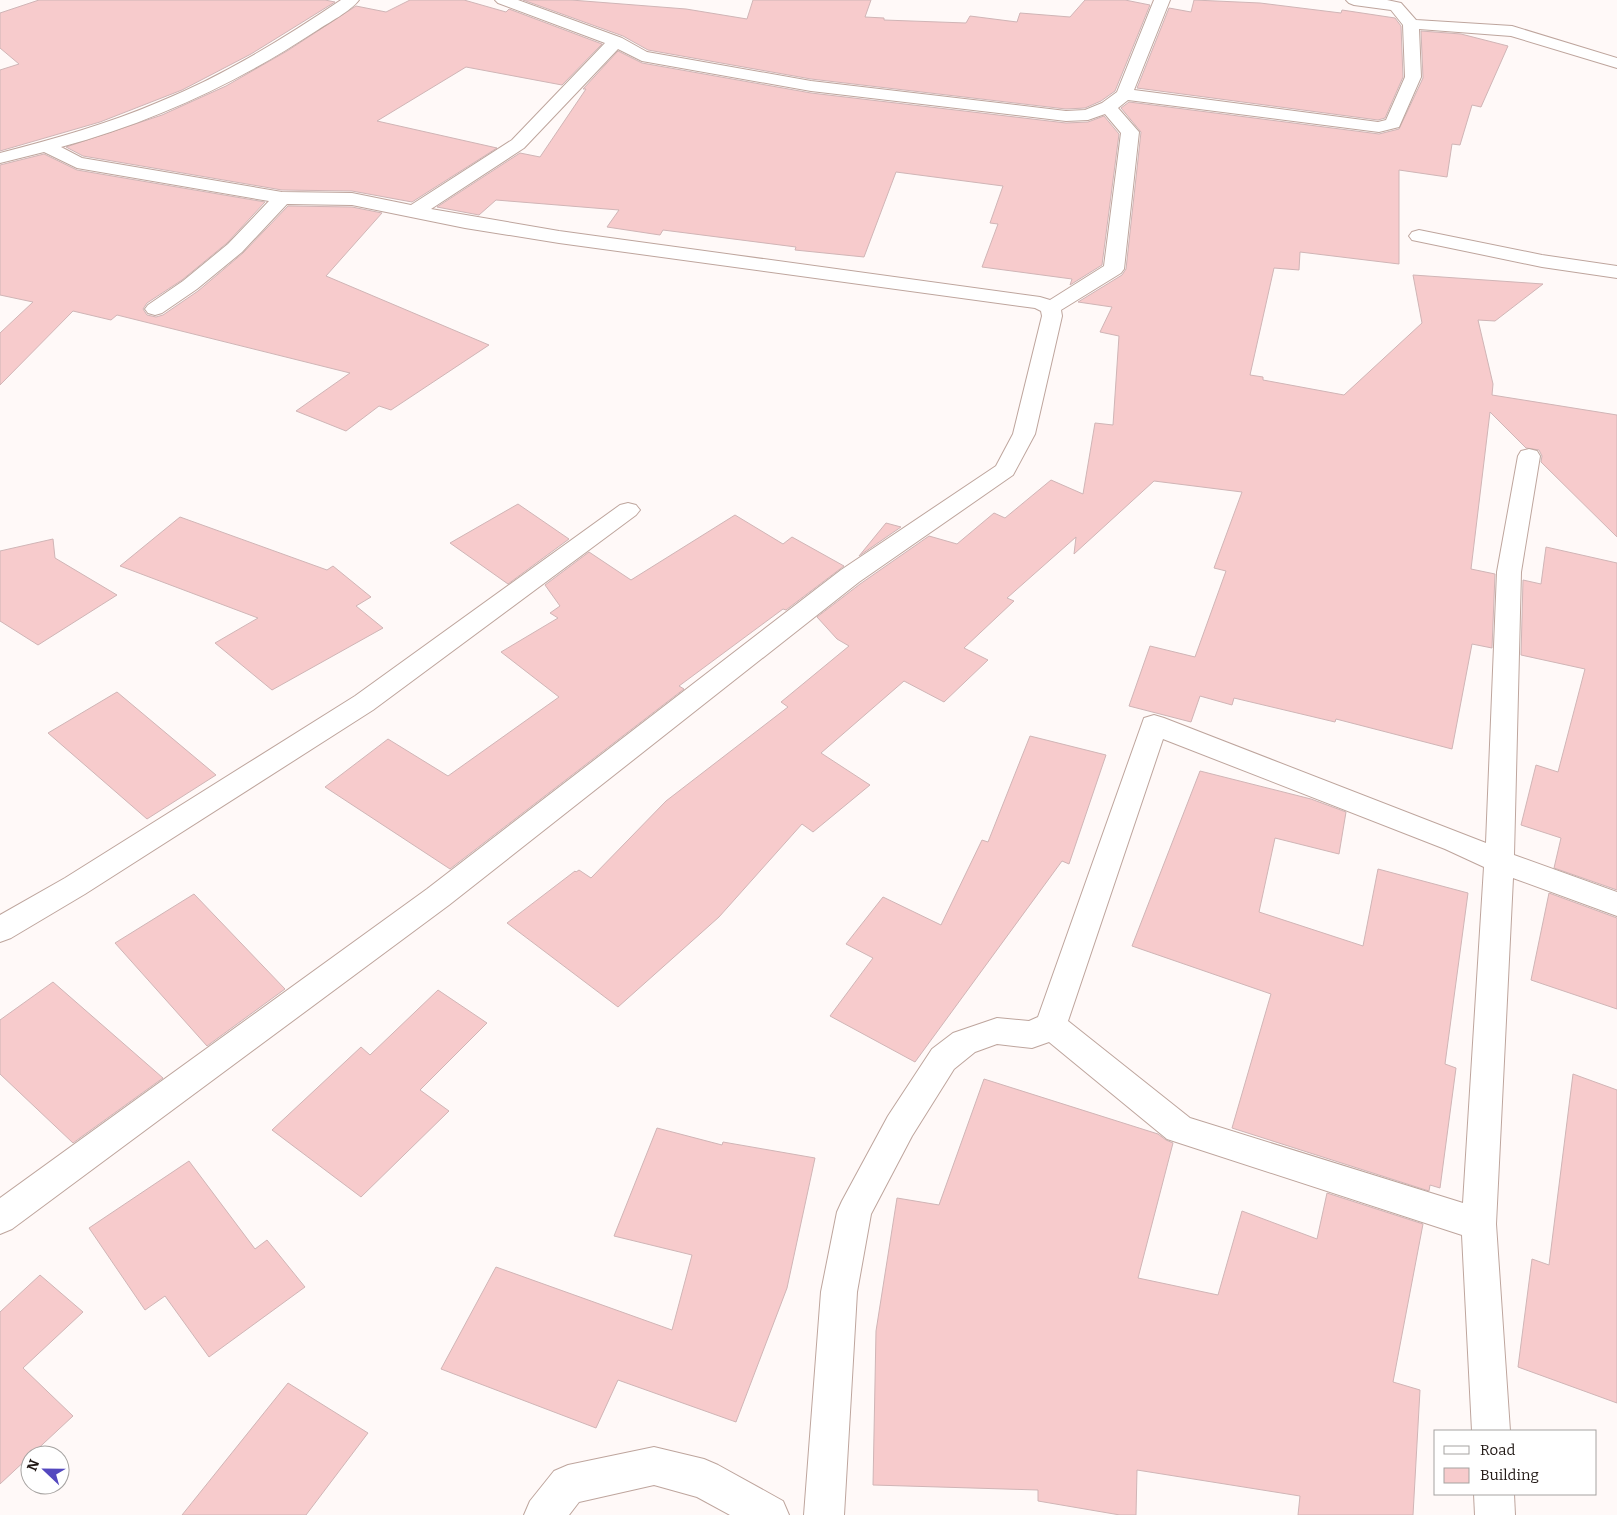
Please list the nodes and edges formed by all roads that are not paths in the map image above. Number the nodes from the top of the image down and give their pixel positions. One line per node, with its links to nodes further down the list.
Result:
1 (351, 0): 10 (street)
2 (503, 0): 6 (street)
3 (1162, 0): 8 (street)
4 (1355, 0): 5 (street)
5 (1411, 24): 7 (street); 8 (street)
6 (616, 41): 9 (street); 13 (street)
7 (1617, 63)
8 (1124, 94): 9 (street)
9 (1108, 108): 16 (street)
10 (46, 146): 11 (street); 12 (street)
11 (0, 158)
12 (282, 198): 13 (street); 17 (street)
13 (414, 212): 16 (street)
14 (1419, 236): 15 (street)
15 (1617, 272)
16 (1051, 308): 24 (street)
17 (155, 309)
18 (1529, 456): 20 (street)
19 (628, 510): 22 (street)
20 (1499, 860): 21 (street); 23 (street); 25 (street)
21 (1617, 904)
22 (0, 930)
23 (1051, 1025): 25 (street); 30 (street)
24 (0, 1218)
25 (1479, 1224): 26 (street)
26 (1491, 1430)
27 (1494, 1495): 31 (street)
28 (544, 1515): 29 (street)
29 (769, 1515)
30 (824, 1515)
31 (1496, 1515)

